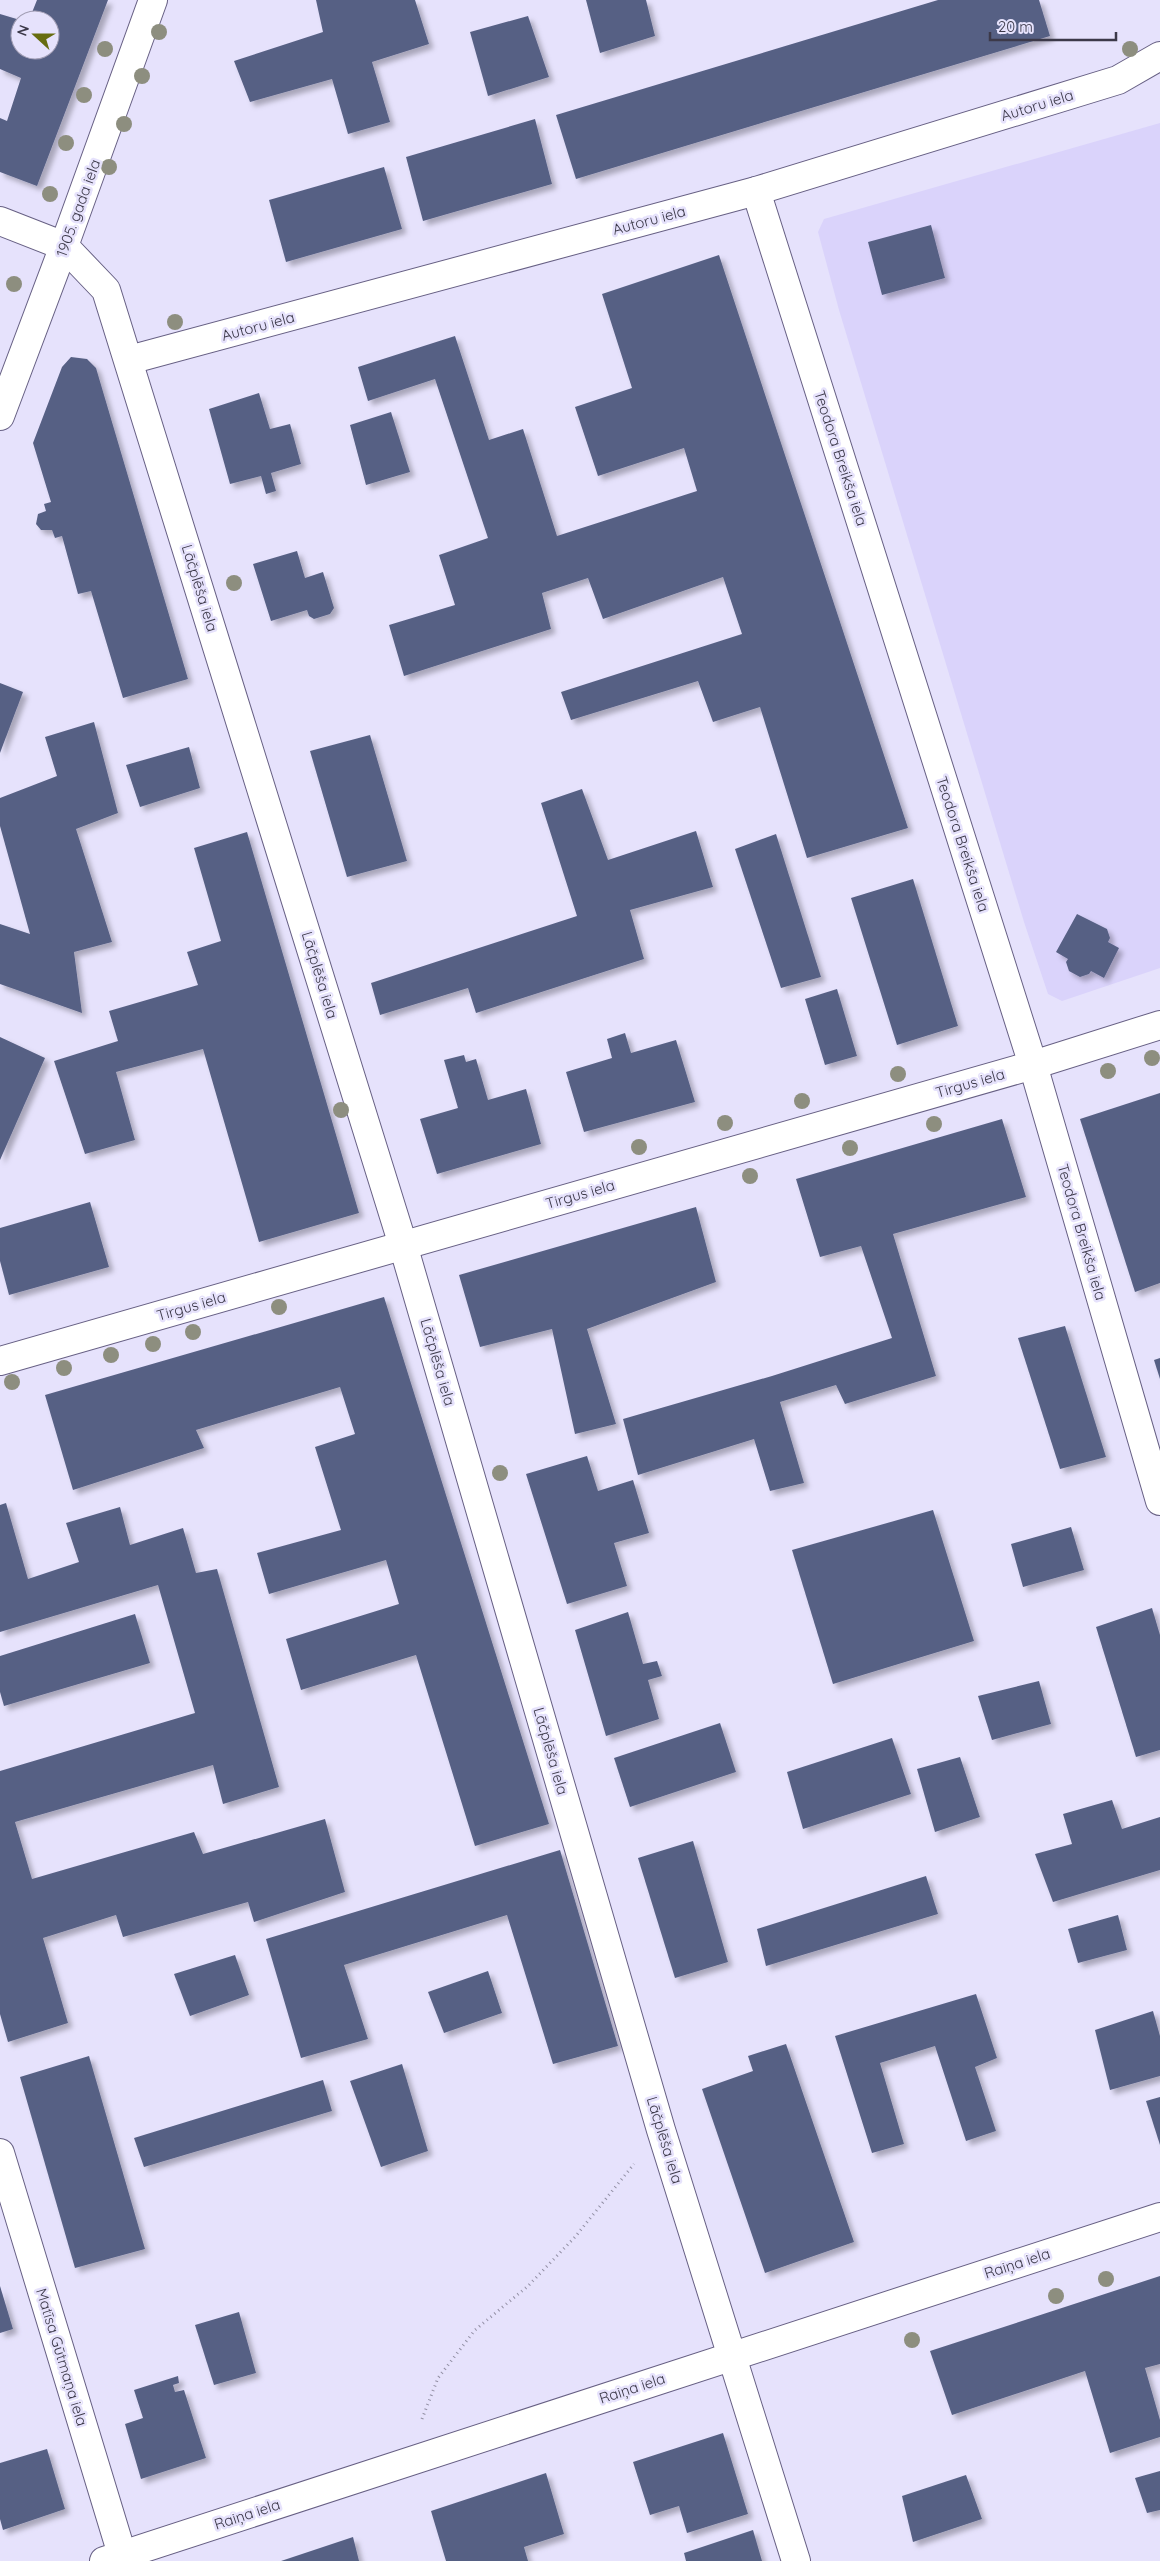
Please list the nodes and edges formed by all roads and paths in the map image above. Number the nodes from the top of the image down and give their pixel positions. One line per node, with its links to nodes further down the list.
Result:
1 (153, 0): 5 (street, 1905. gada iela)
2 (1160, 56): 3 (street, Autoru iela)
3 (756, 191): 6 (street, Autoru iela); 9 (street, Teodora Breikša iela)
4 (0, 221): 5 (street, Lāčplēša iela)
5 (64, 246): 6 (street, Lāčplēša iela); 7 (street, 1905. gada iela)
6 (129, 360): 10 (street, Lāčplēša iela)
7 (0, 416)
8 (1160, 1025): 9 (street, Tirgus iela)
9 (1033, 1065): 10 (street, Tirgus iela); 12 (street, Teodora Breikša iela)
10 (404, 1245): 11 (street, Tirgus iela); 13 (street, Lāčplēša iela)
11 (0, 1361)
12 (1160, 1500)
13 (661, 2130): 16 (street, Lāčplēša iela); 17 (path)
14 (0, 2153): 18 (street, Matīsa Gūtmaņa iela)
15 (1160, 2217): 16 (street, Raiņa iela)
16 (733, 2356): 17 (street, Raiņa iela); 19 (street, Lāčplēša iela)
17 (405, 2462): 18 (street, Raiņa iela)
18 (117, 2559)
19 (796, 2561)

